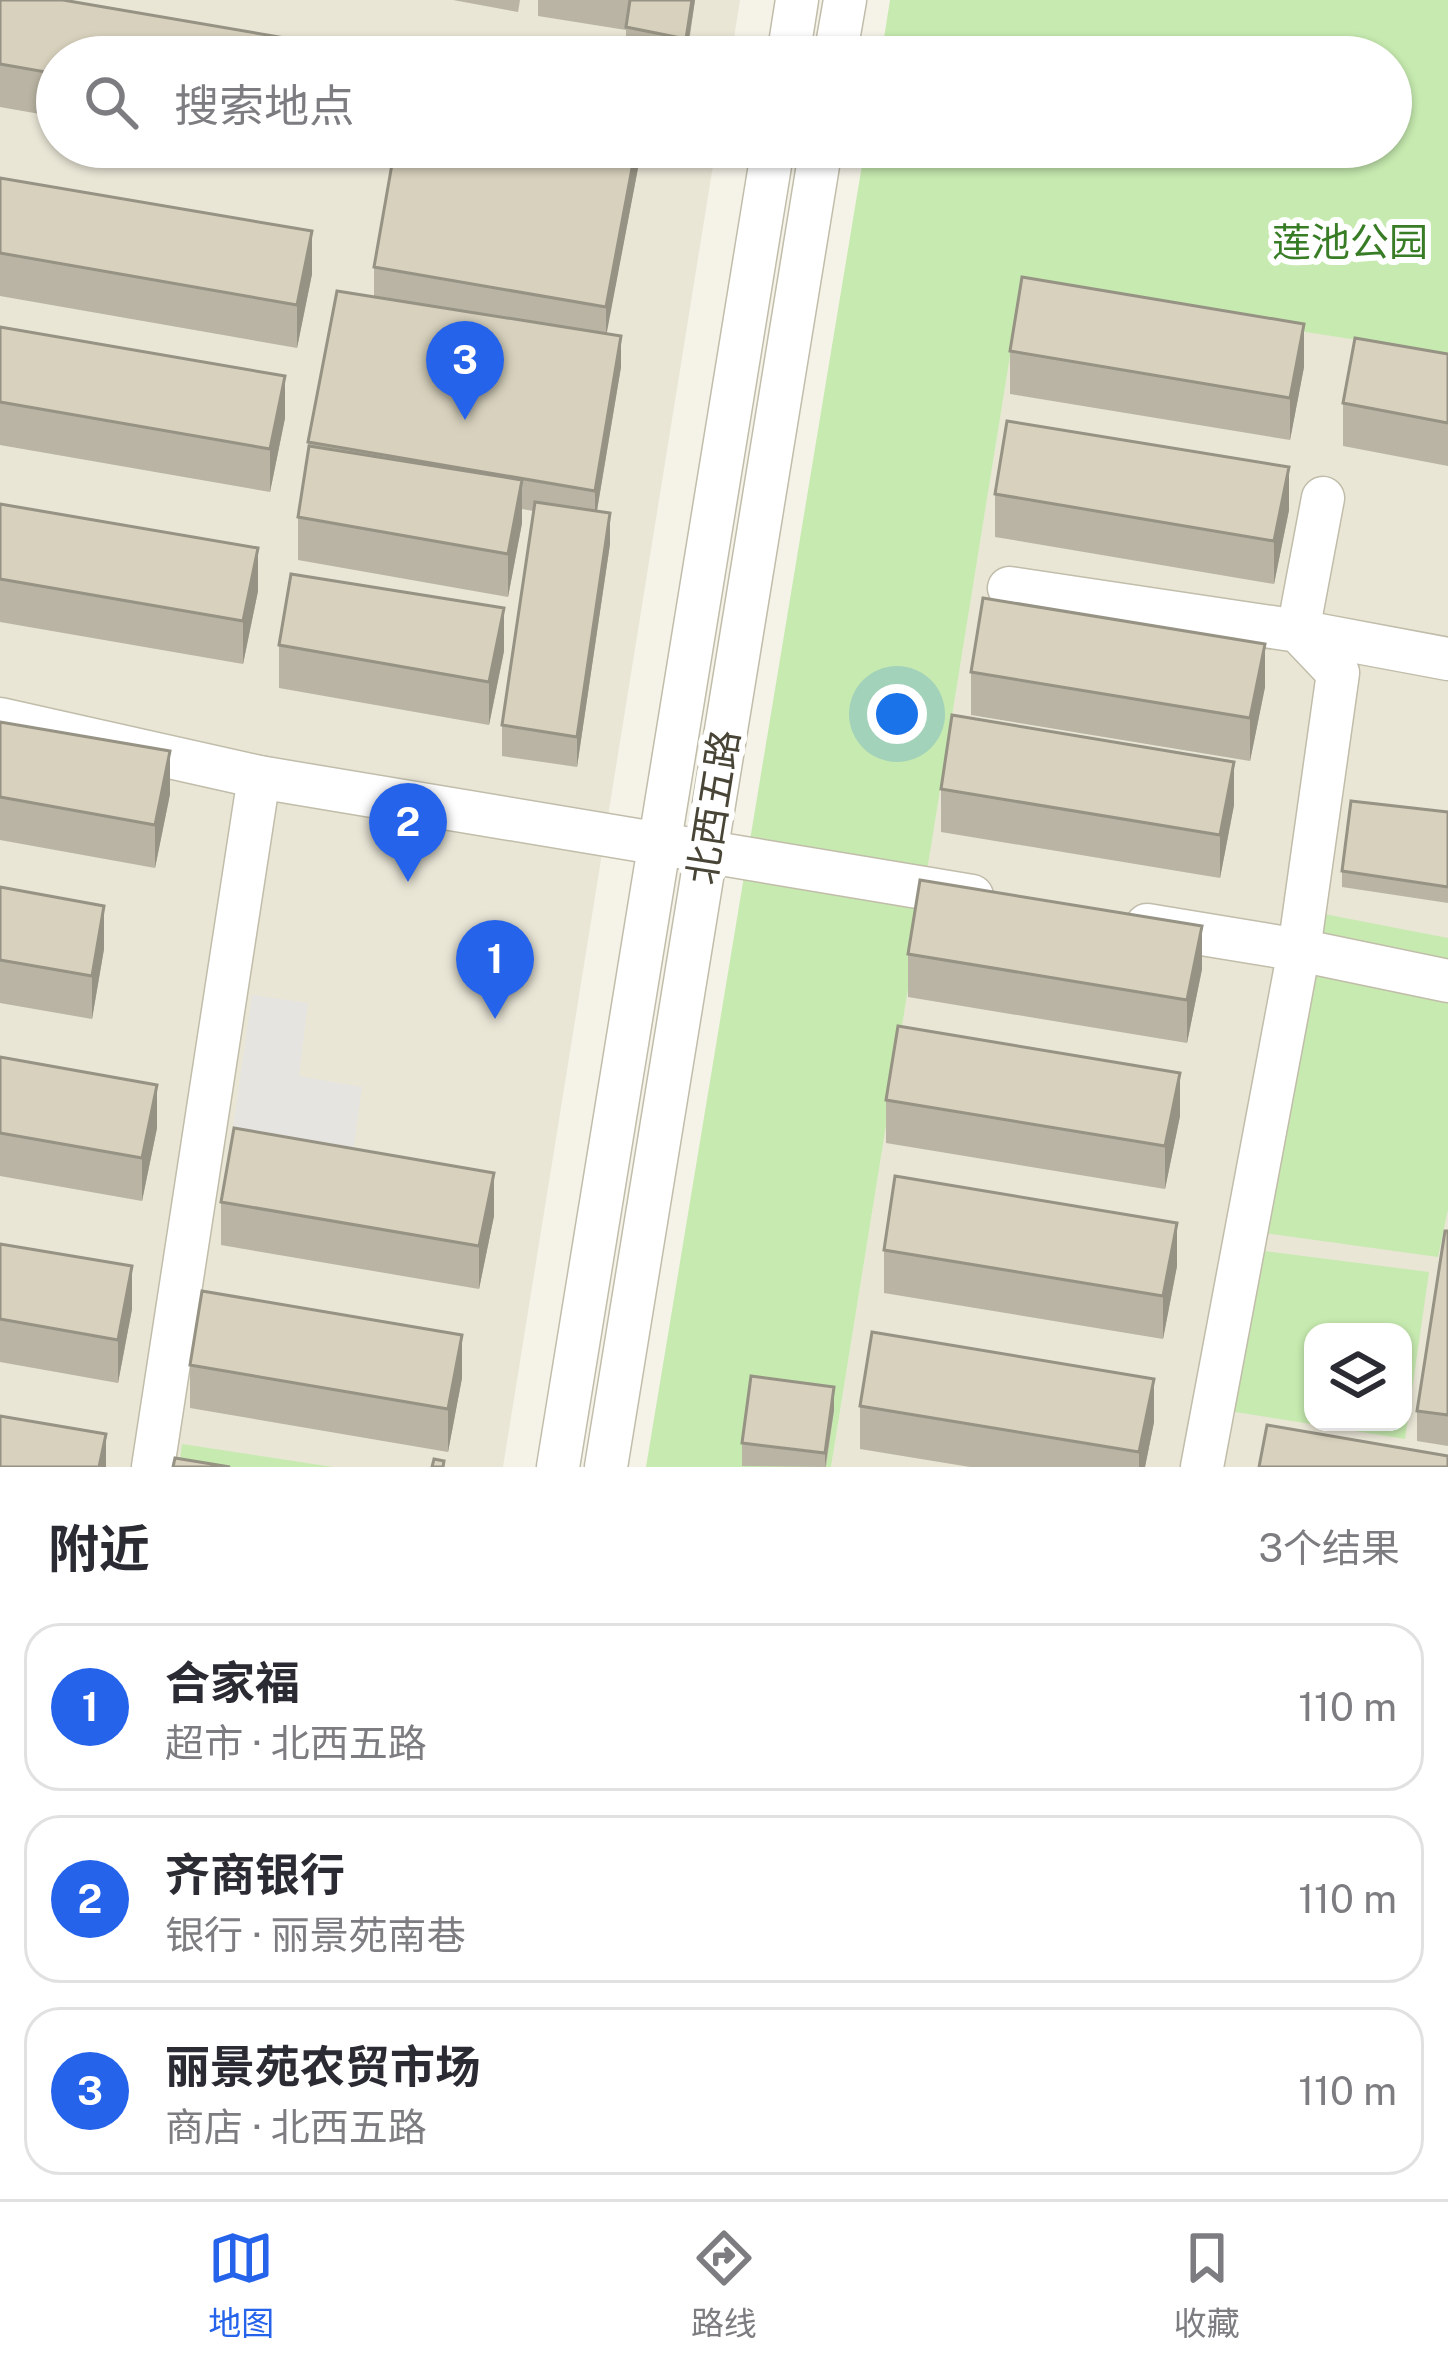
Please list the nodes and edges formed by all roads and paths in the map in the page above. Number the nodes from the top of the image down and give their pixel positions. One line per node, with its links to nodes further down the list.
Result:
1 (797, 0): 3 (street)
2 (844, 0): 4 (street)
3 (791, 36)
4 (838, 36)
5 (770, 168): 13 (street, 北西五路)
6 (818, 168): 14 (street, 北西五路)
7 (1323, 498): 9 (street)
8 (1009, 588): 9 (street)
9 (1298, 632): 10 (street); 17 (street)
10 (1448, 659)
11 (0, 719): 12 (street)
12 (259, 777): 13 (street); 20 (street)
13 (659, 845): 14 (street); 19 (street, 北西五路)
14 (706, 852): 15 (street); 21 (street, 北西五路)
15 (1006, 902)
16 (1119, 920): 17 (street)
17 (1299, 950): 18 (street); 22 (street)
18 (1448, 981)
19 (570, 1465)
20 (153, 1467)
21 (606, 1467)
22 (1202, 1467)

